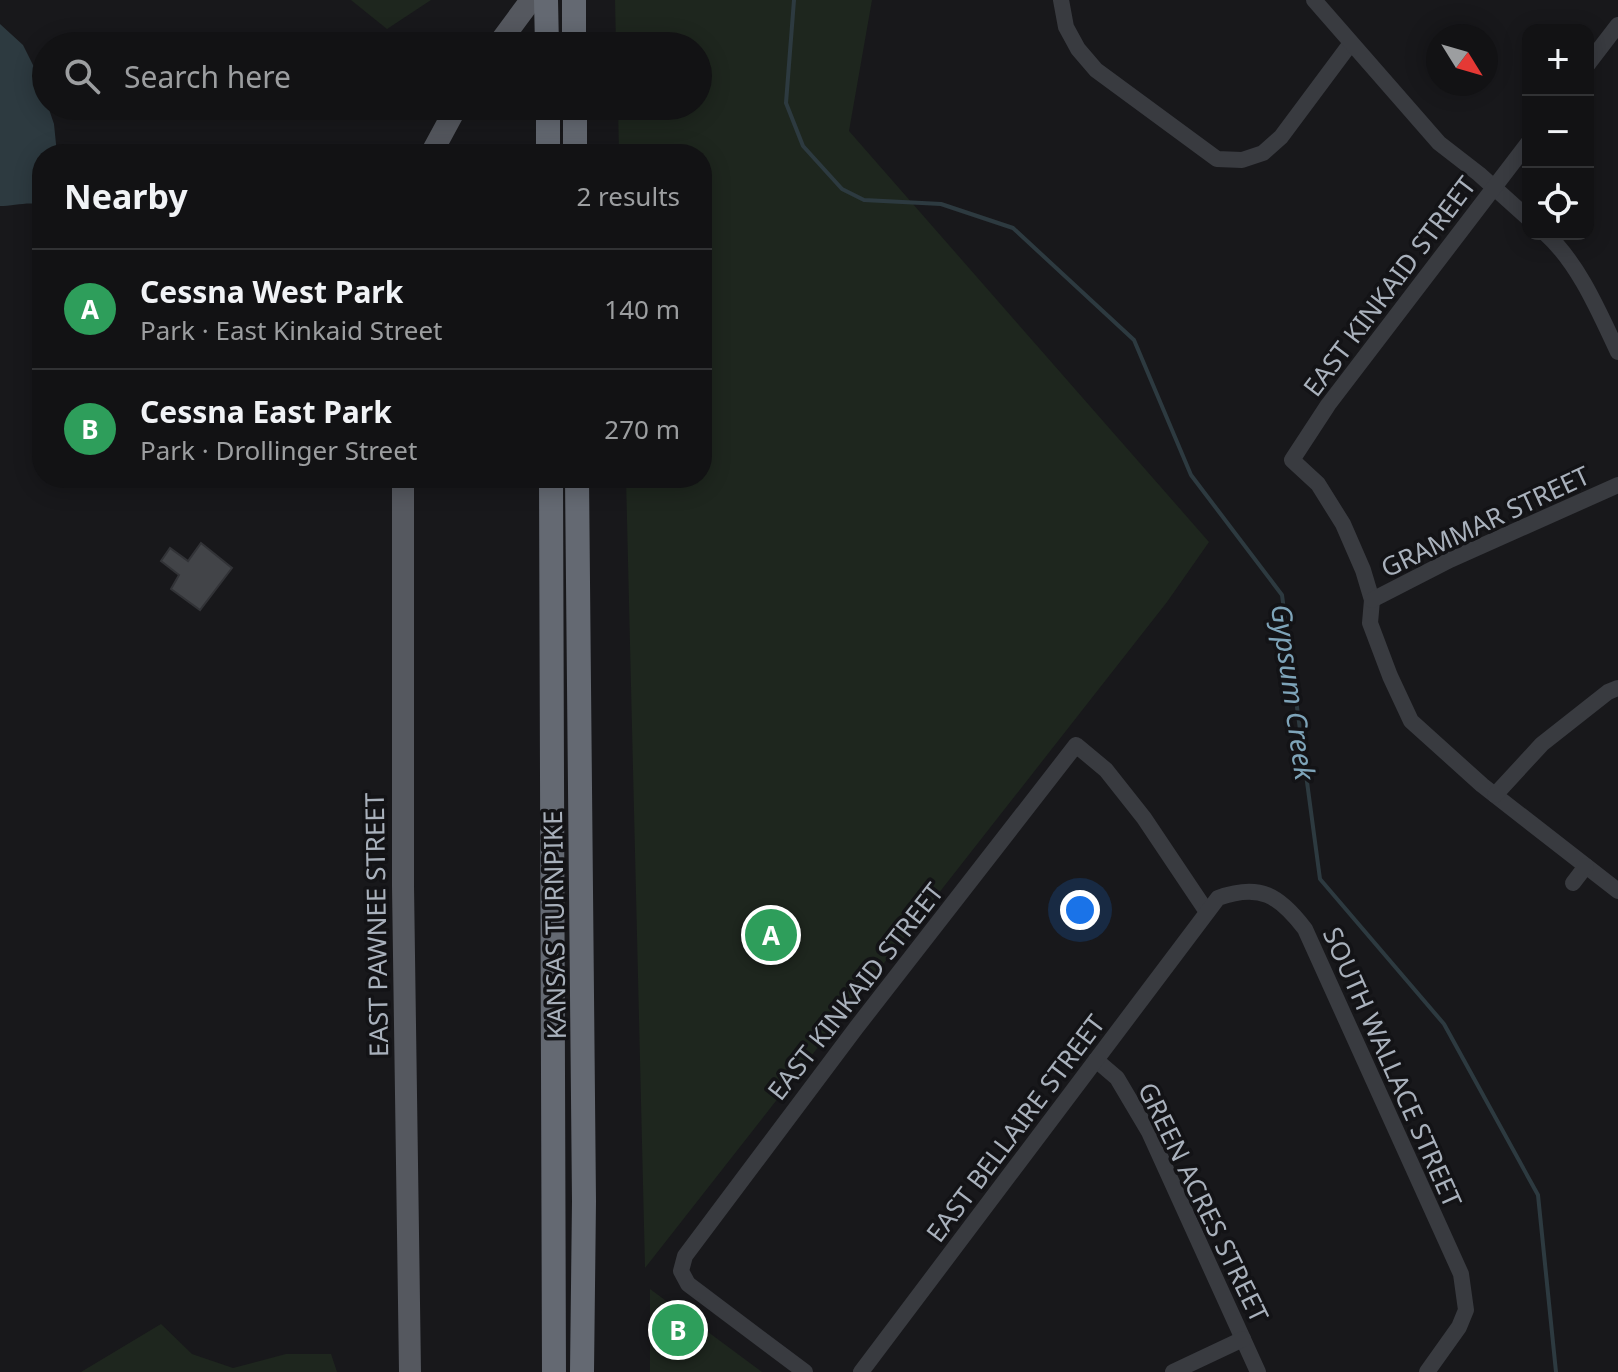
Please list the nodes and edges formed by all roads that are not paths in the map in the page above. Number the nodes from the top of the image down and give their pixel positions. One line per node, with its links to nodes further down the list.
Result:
1 (531, 0): 7 (main road)
2 (546, 0): 8 (highway)
3 (1061, 0): 10 (street)
4 (1314, 0): 10 (street)
5 (574, 4): 9 (highway)
6 (1618, 25): 11 (street)
7 (507, 32)
8 (547, 32)
9 (574, 32)
10 (1351, 43): 20 (street)
11 (1612, 45): 12 (street)
12 (1594, 59)
13 (449, 120): 16 (main road)
14 (548, 120): 17 (highway)
15 (575, 120): 18 (highway)
16 (436, 144)
17 (548, 144)
18 (575, 144)
19 (1522, 151): 20 (street, EAST KINKAID STREET)
20 (1494, 187): 21 (street); 28 (street, EAST KINKAID STREET)
21 (1522, 213)
22 (1551, 240): 23 (street)
23 (1618, 352)
24 (1618, 485): 28 (street, GRAMMAR STREET)
25 (403, 488): 37 (main road, EAST PAWNEE STREET)
26 (551, 488): 38 (highway, KANSAS TURNPIKE)
27 (577, 488): 39 (highway, KANSAS TURNPIKE)
28 (1372, 600): 30 (street)
29 (1618, 688): 30 (street)
30 (1495, 795): 31 (street)
31 (1586, 866): 32 (street); 33 (street)
32 (1573, 883)
33 (1618, 891)
34 (1207, 912): 35 (street, EAST BELLAIRE STREET); 40 (street, EAST KINKAID STREET); 44 (street, SOUTH WALLACE STREET)
35 (1096, 1060): 36 (street, GREEN ACRES STREET); 41 (street, EAST BELLAIRE STREET)
36 (1243, 1339): 42 (street); 43 (street, GREEN ACRES STREET)
37 (410, 1372)
38 (554, 1372)
39 (582, 1372)
40 (805, 1372)
41 (861, 1372)
42 (1173, 1372)
43 (1258, 1372)
44 (1427, 1372)

